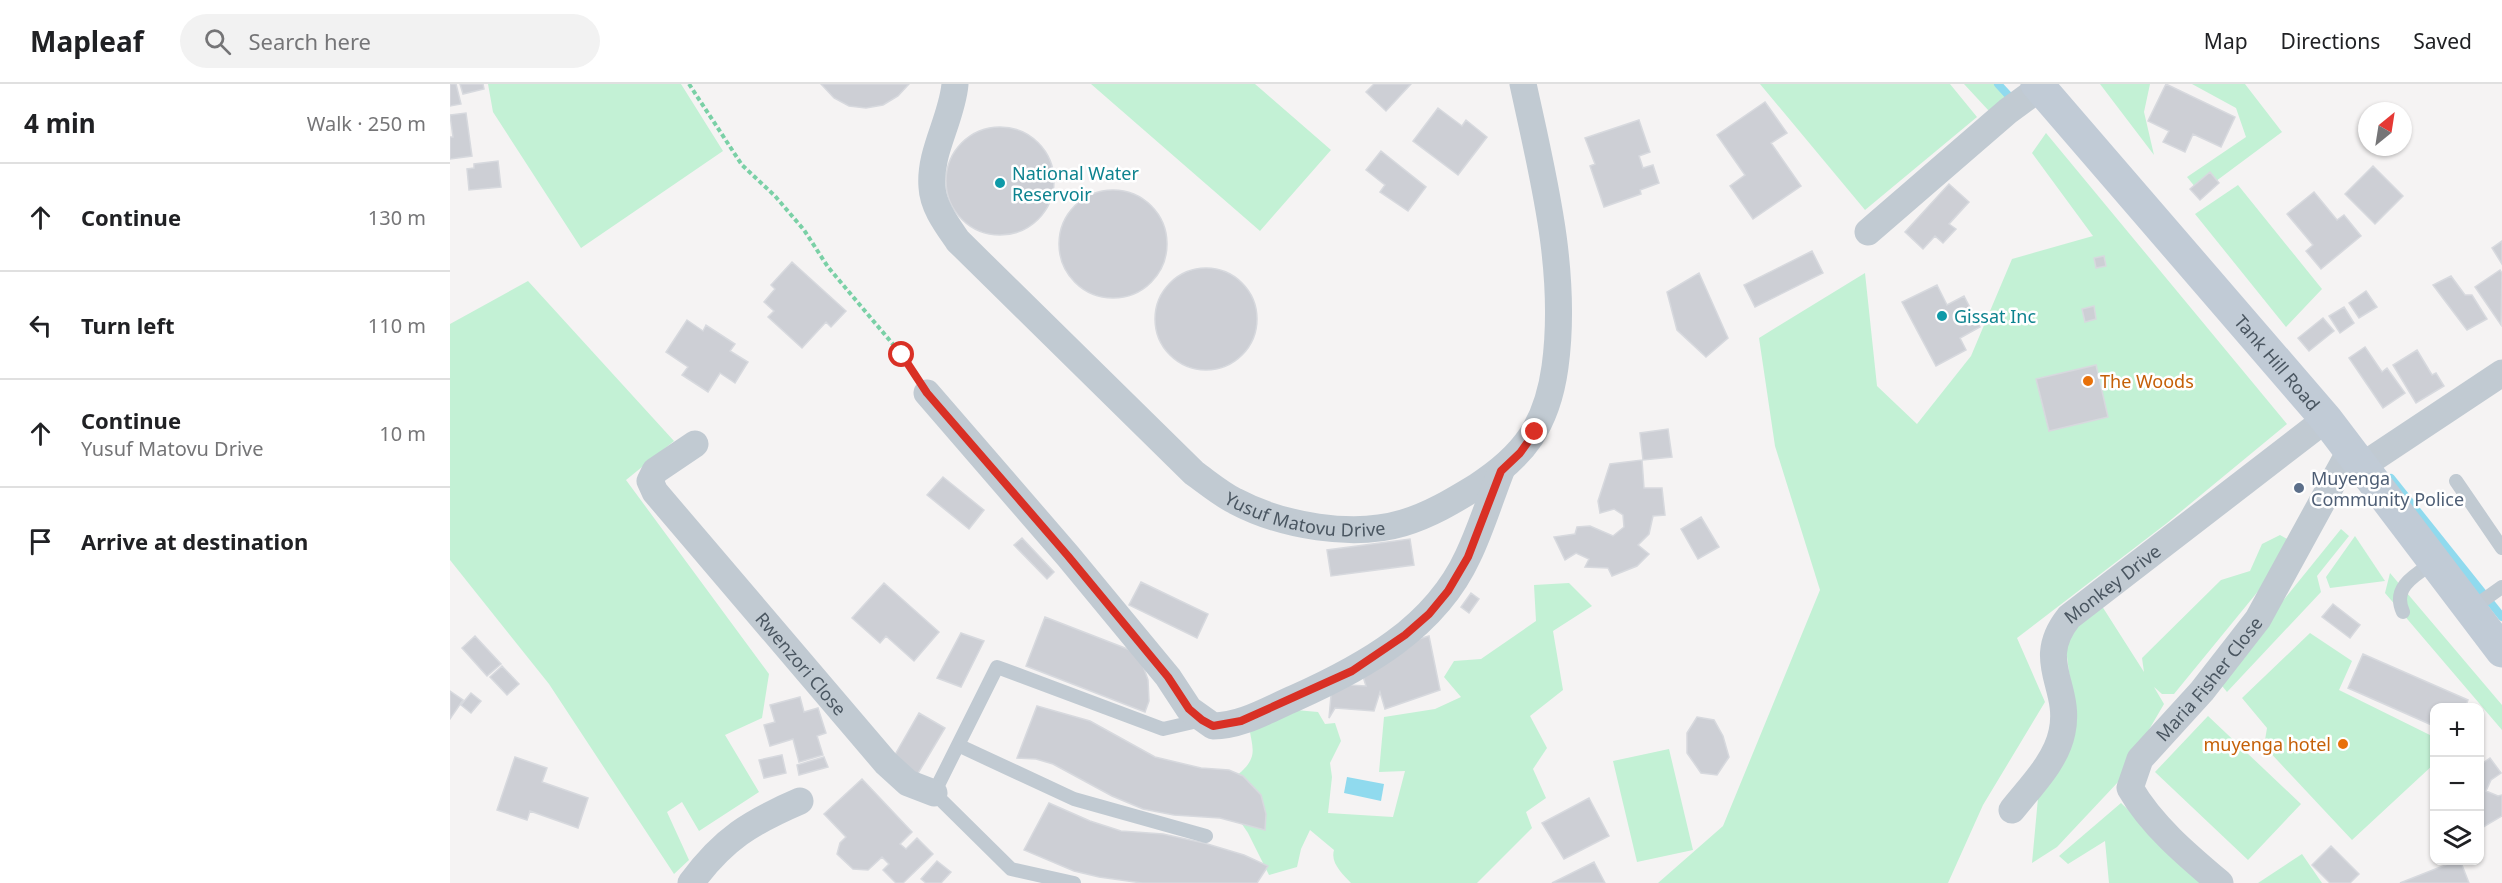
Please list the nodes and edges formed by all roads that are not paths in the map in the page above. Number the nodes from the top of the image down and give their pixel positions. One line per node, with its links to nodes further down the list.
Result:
1 (955, 84): 10 (street, Yusuf Matovu Drive)
2 (1523, 84): 10 (street, Yusuf Matovu Drive)
3 (2041, 85): 4 (street); 7 (street, Tank Hill Road)
4 (1868, 232)
5 (2502, 373): 9 (street)
6 (927, 393): 18 (street)
7 (2326, 419): 9 (street, Tank Hill Road); 22 (street, Monkey Drive)
8 (695, 444): 20 (street, Rwenzori Close)
9 (2356, 458): 13 (street, Tank Hill Road); 26 (street, Maria Fisher Close)
10 (1501, 471): 18 (street)
11 (2456, 480): 12 (lane)
12 (2502, 548)
13 (2436, 561): 15 (street, Tank Hill Road); 16 (lane)
14 (2502, 587): 15 (lane)
15 (2471, 609): 17 (street, Tank Hill Road)
16 (2403, 612)
17 (2502, 651)
18 (1202, 720): 19 (lane)
19 (960, 746): 20 (lane); 23 (lane)
20 (934, 793): 25 (lane, Rwenzori Close)
21 (800, 801): 24 (street)
22 (2012, 810)
23 (1206, 836)
24 (691, 883)
25 (1074, 883)
26 (2220, 883)

